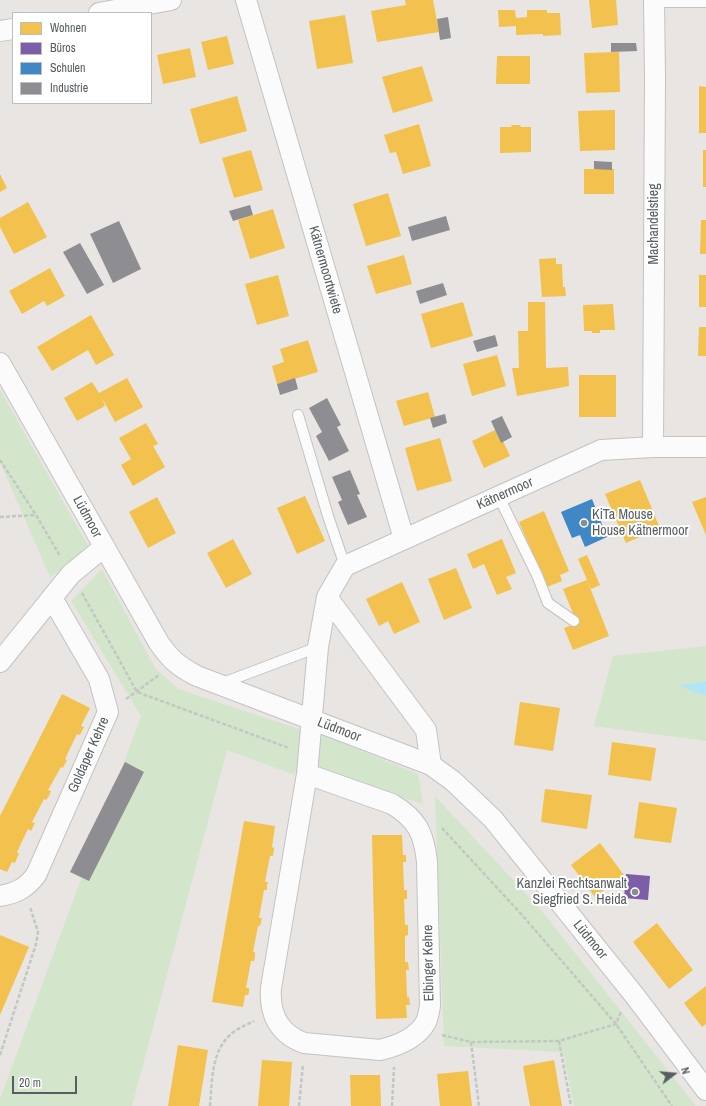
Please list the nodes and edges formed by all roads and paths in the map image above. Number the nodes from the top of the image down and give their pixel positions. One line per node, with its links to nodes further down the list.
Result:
1 (171, 0): 5 (street)
2 (246, 0): 15 (street, Kätnermoortwiete)
3 (654, 1): 4 (lane); 10 (street, Machandelstieg)
4 (706, 2)
5 (105, 12)
6 (12, 29): 7 (street)
7 (0, 31)
8 (0, 363): 16 (street, Lüdmoor)
9 (298, 415): 17 (lane)
10 (652, 447): 11 (street, Kätnermoor); 12 (street, Kätnermoor)
11 (706, 447)
12 (499, 496): 15 (street, Kätnermoor); 20 (lane)
13 (36, 515): 14 (path)
14 (0, 516)
15 (404, 539): 17 (street, Kätnermoor)
16 (104, 547): 19 (street); 23 (street, Lüdmoor)
17 (345, 566): 18 (street)
18 (328, 597): 21 (street); 27 (street)
19 (52, 598): 22 (street); 25 (street, Goldaper Kehre)
20 (574, 622)
21 (318, 647): 24 (lane); 26 (street)
22 (0, 662)
23 (176, 663): 24 (street, Lüdmoor); 25 (path)
24 (218, 684): 26 (street, Lüdmoor)
25 (108, 712): 29 (street, Goldaper Kehre)
26 (312, 720): 27 (street, Lüdmoor); 28 (street)
27 (431, 765): 31 (street, Lüdmoor)
28 (307, 774): 32 (street); 34 (street, Elbinger Kehre)
29 (22, 888): 30 (street, Goldaper Kehre); 39 (path)
30 (0, 896)
31 (635, 996): 33 (path); 40 (street, Lüdmoor)
32 (273, 1013): 37 (street); 41 (path)
33 (616, 1024): 35 (path); 46 (path)
34 (420, 1031): 36 (path); 38 (street)
35 (559, 1041): 36 (path); 45 (path)
36 (471, 1042): 44 (path)
37 (304, 1043): 38 (street); 42 (path)
38 (389, 1048): 43 (path)
39 (0, 1055)
40 (704, 1084)
41 (210, 1106)
42 (299, 1106)
43 (392, 1106)
44 (479, 1106)
45 (571, 1106)
46 (672, 1106)

